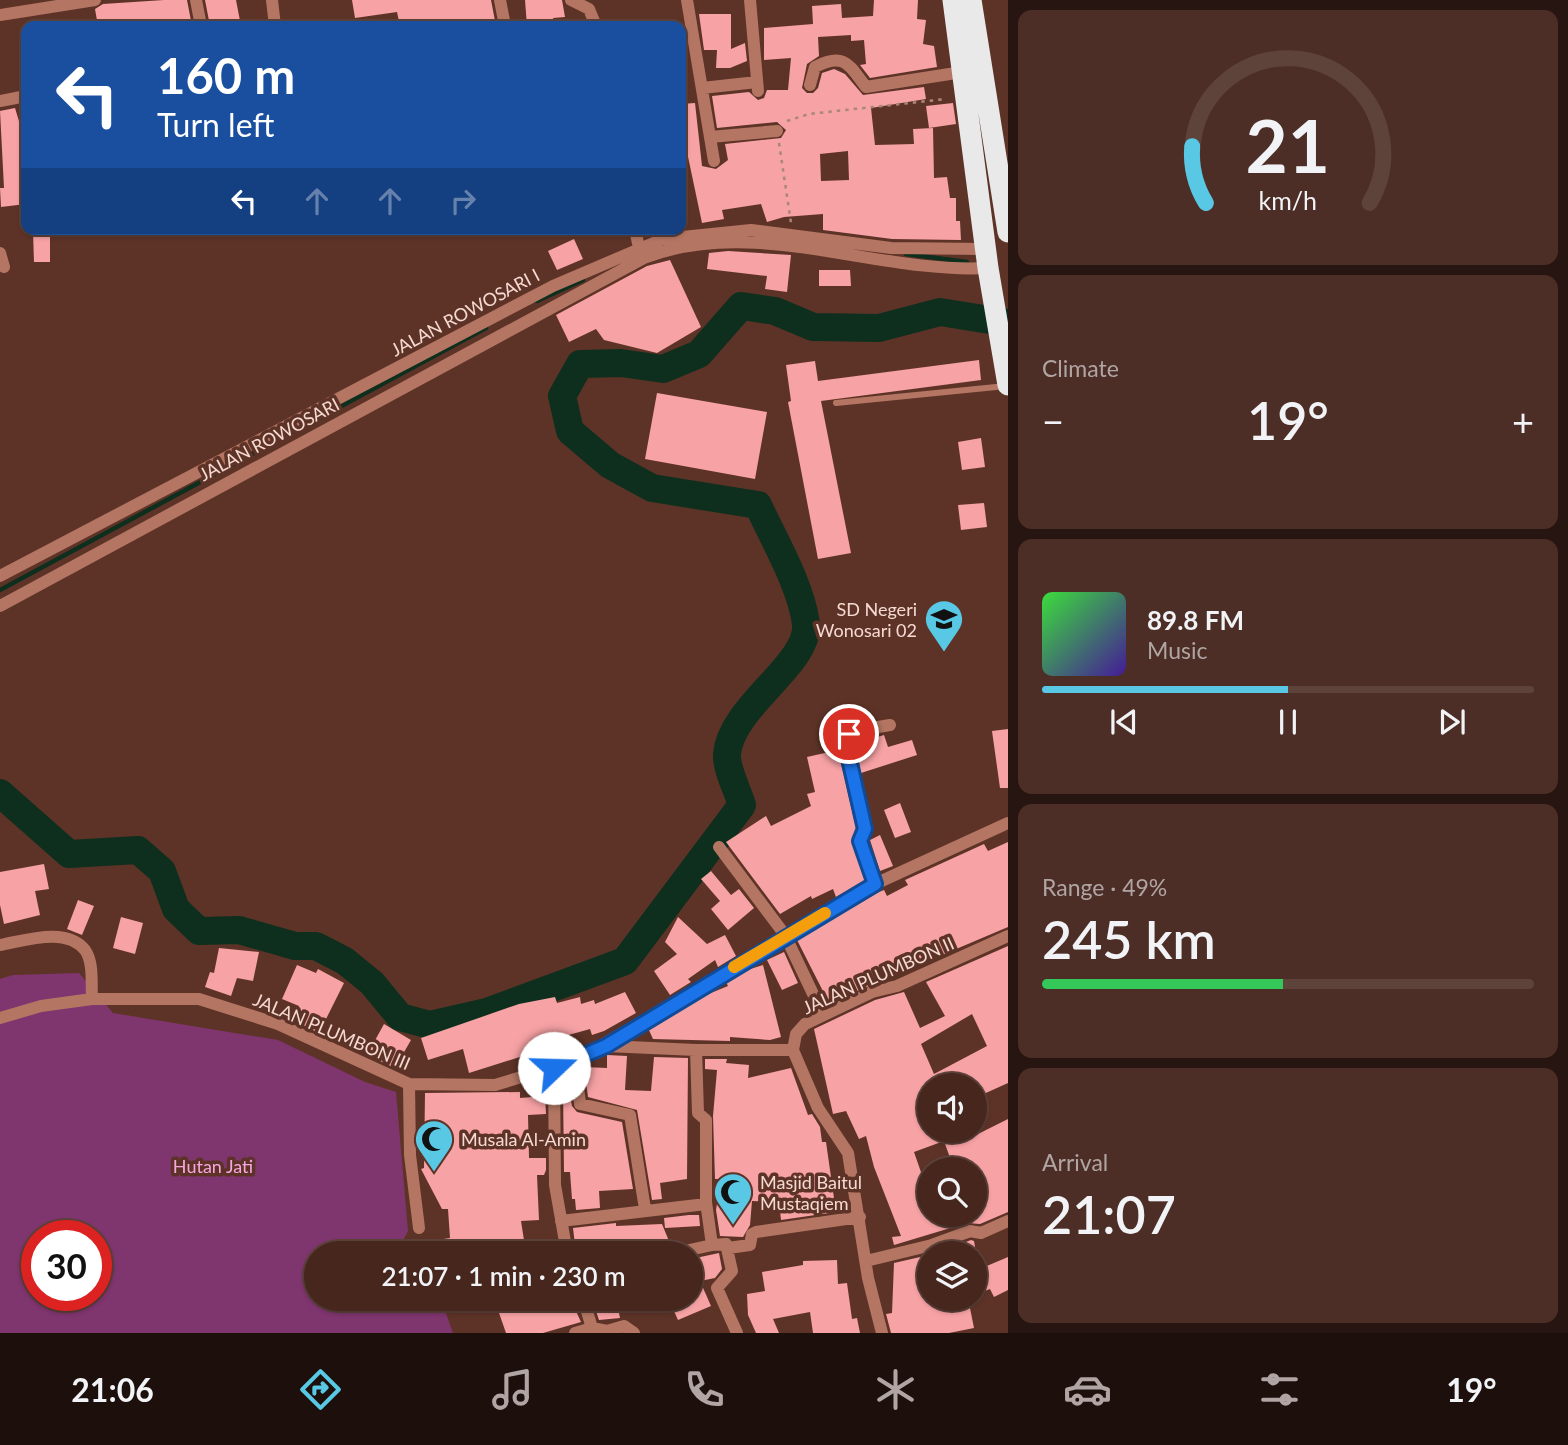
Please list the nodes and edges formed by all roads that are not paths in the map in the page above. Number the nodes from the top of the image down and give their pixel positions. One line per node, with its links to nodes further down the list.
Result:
1 (95, 0): 11 (street)
2 (196, 0): 12 (street)
3 (272, 0): 13 (street)
4 (500, 0): 14 (street)
5 (571, 0): 15 (street)
6 (687, 0): 18 (street)
7 (750, 0): 18 (street)
8 (941, 0): 17 (highway)
9 (953, 0): 17 (highway)
10 (971, 0): 24 (highway)
11 (0, 15)
12 (200, 21)
13 (274, 21)
14 (504, 21)
15 (594, 21)
16 (810, 85): 17 (street)
17 (962, 85): 30 (highway)
18 (702, 88): 22 (street)
19 (21, 97): 20 (street)
20 (0, 101)
21 (777, 131): 22 (street)
22 (710, 137): 23 (street)
23 (714, 161)
24 (1008, 232)
25 (636, 235): 28 (street)
26 (686, 235): 28 (street, JALAN ROWOSARI I)
27 (686, 235): 30 (street, JALAN ROWOSARI I)
28 (639, 248): 35 (street, JALAN ROWOSARI I)
29 (0, 253): 31 (street)
30 (987, 263): 32 (street, JALAN ROWOSARI I); 33 (highway)
31 (4, 267)
32 (556, 305): 36 (street, JALAN ROWOSARI)
33 (1008, 385): 34 (lane)
34 (836, 403)
35 (0, 576)
36 (0, 606)
37 (890, 725): 40 (street)
38 (1008, 822): 40 (street, JALAN PLUMBON III)
39 (719, 847): 41 (street)
40 (875, 884): 41 (street, JALAN PLUMBON III)
41 (785, 935): 45 (street); 47 (street, JALAN PLUMBON III)
42 (1008, 936): 45 (street, JALAN PLUMBON II)
43 (0, 945): 44 (street)
44 (92, 999): 46 (street, JALAN PLUMBON III); 52 (street, JALAN PLUMBON III)
45 (823, 1015): 49 (street, JALAN PLUMBON II)
46 (0, 1018)
47 (606, 1046): 48 (street); 50 (street, JALAN PLUMBON III)
48 (696, 1050): 49 (street); 53 (street)
49 (793, 1050): 55 (street)
50 (575, 1061): 51 (street, JALAN PLUMBON III); 54 (street)
51 (554, 1068): 52 (street, JALAN PLUMBON III); 57 (street)
52 (409, 1084): 58 (street)
53 (706, 1204): 54 (street); 60 (street)
54 (645, 1209): 57 (street)
55 (860, 1217): 62 (street); 63 (street)
56 (1008, 1221): 63 (street)
57 (561, 1222): 59 (street)
58 (419, 1228)
59 (565, 1241)
60 (712, 1245): 61 (street); 62 (street)
61 (703, 1247)
62 (728, 1248): 69 (street)
63 (866, 1261): 70 (street)
64 (587, 1311): 65 (street)
65 (592, 1328): 66 (street); 67 (street)
66 (607, 1332): 68 (street)
67 (575, 1333)
68 (634, 1333)
69 (737, 1333)
70 (882, 1333)

